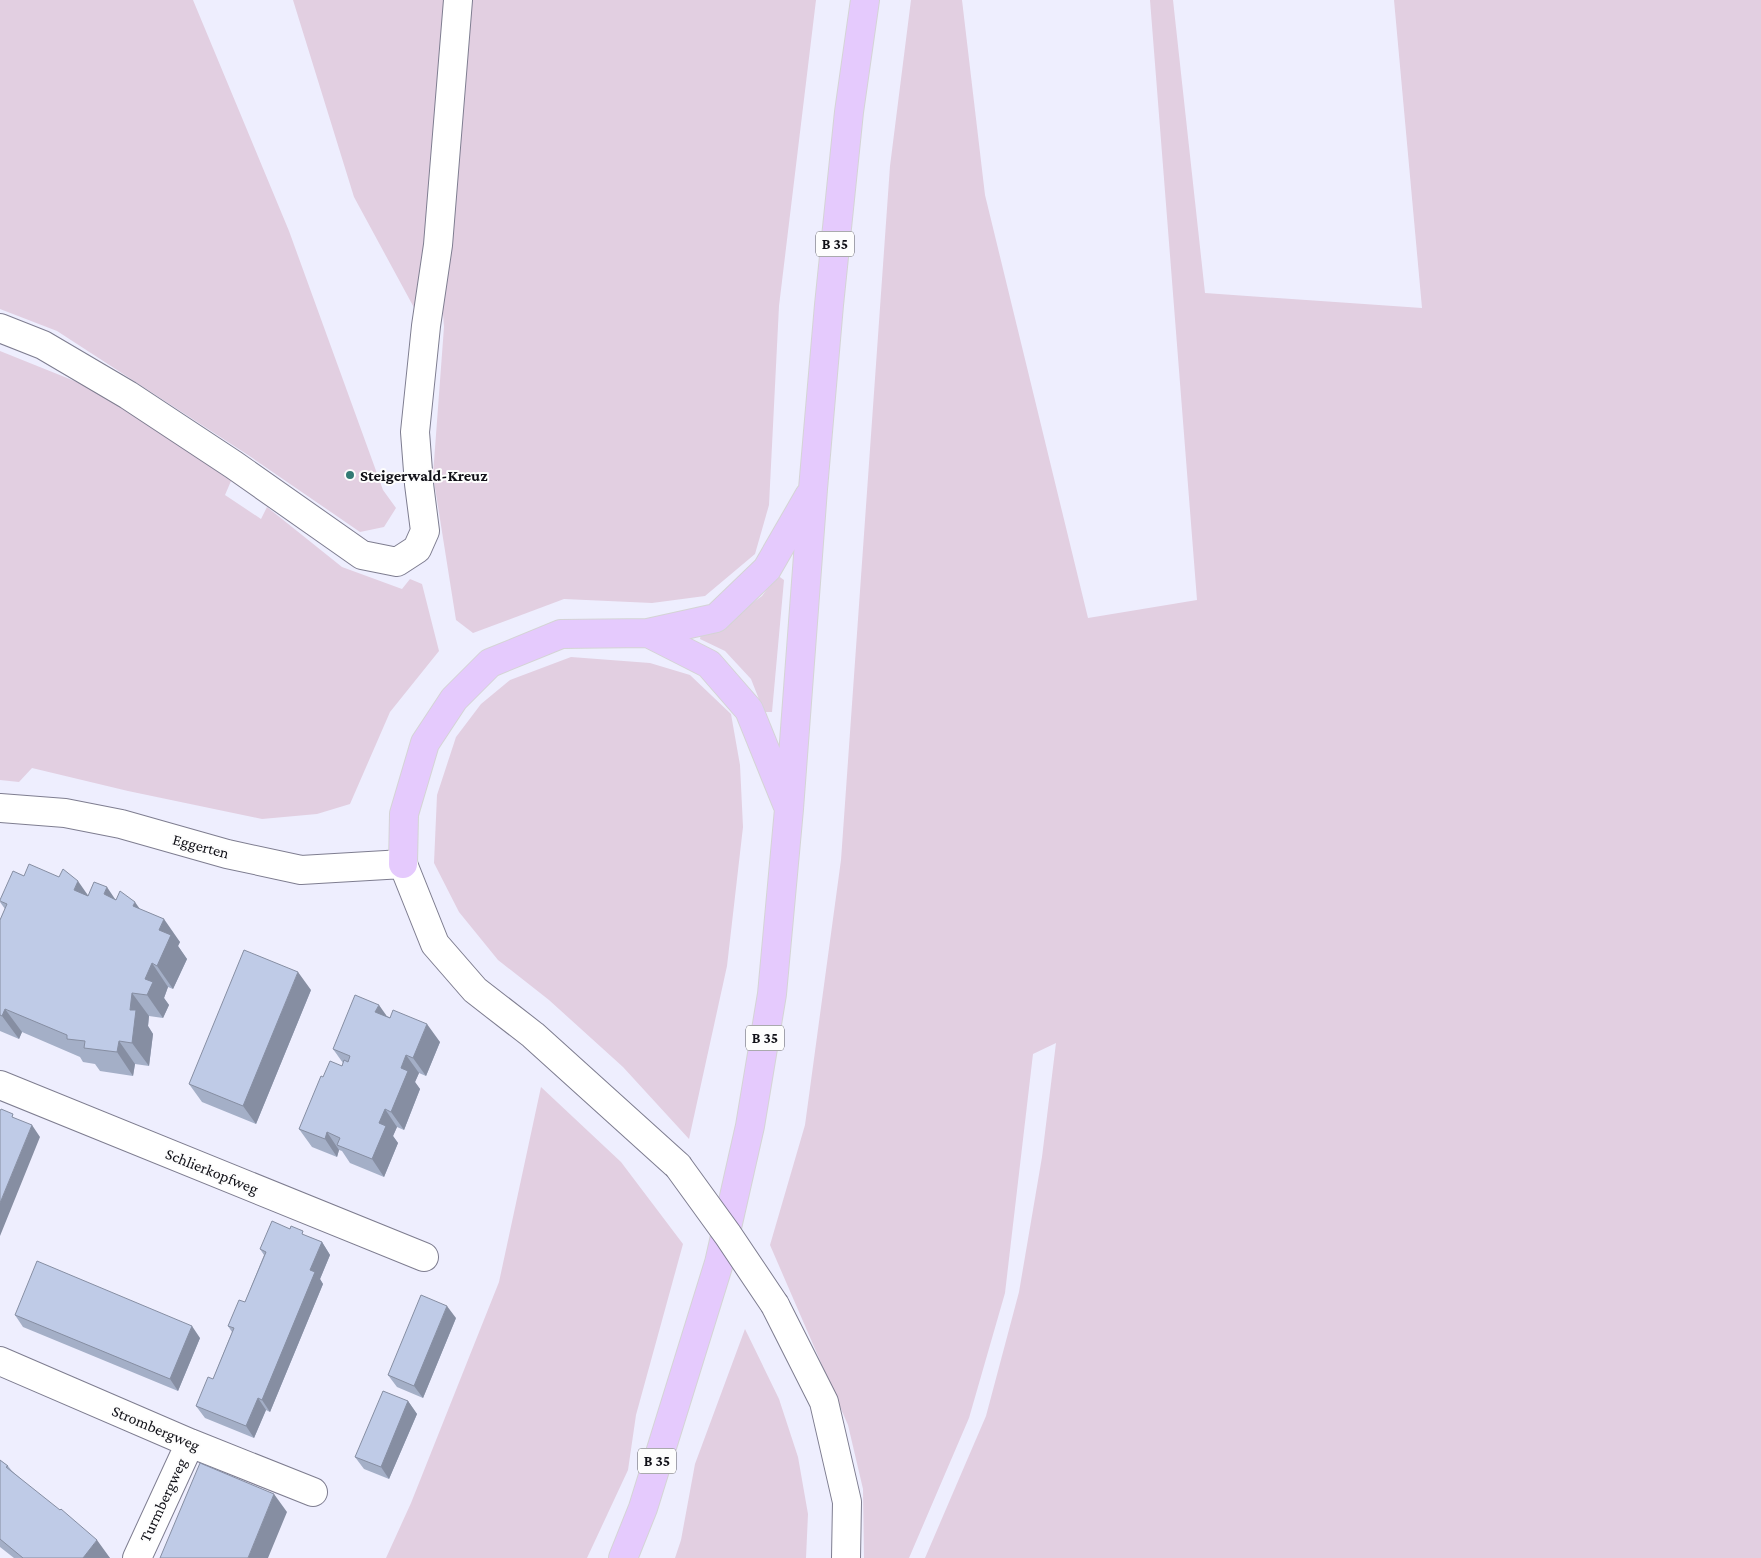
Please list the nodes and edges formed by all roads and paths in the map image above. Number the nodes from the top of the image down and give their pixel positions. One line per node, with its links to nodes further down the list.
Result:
1 (458, 0): 3 (street)
2 (865, 0): 4 (main road, B 35)
3 (0, 328)
4 (813, 489): 5 (main road); 7 (main road, B 35)
5 (648, 633): 7 (main road); 8 (main road)
6 (0, 808): 8 (street, Eggerten)
7 (789, 809): 15 (main road, B 35)
8 (403, 864): 16 (street, bridge)
9 (0, 1085): 10 (street, Schlierkopfweg)
10 (424, 1257)
11 (0, 1361): 12 (street, Strombergweg)
12 (190, 1443): 13 (street, Strombergweg); 14 (street, Turmbergweg)
13 (313, 1492)
14 (137, 1558)
15 (623, 1558)
16 (846, 1558)

